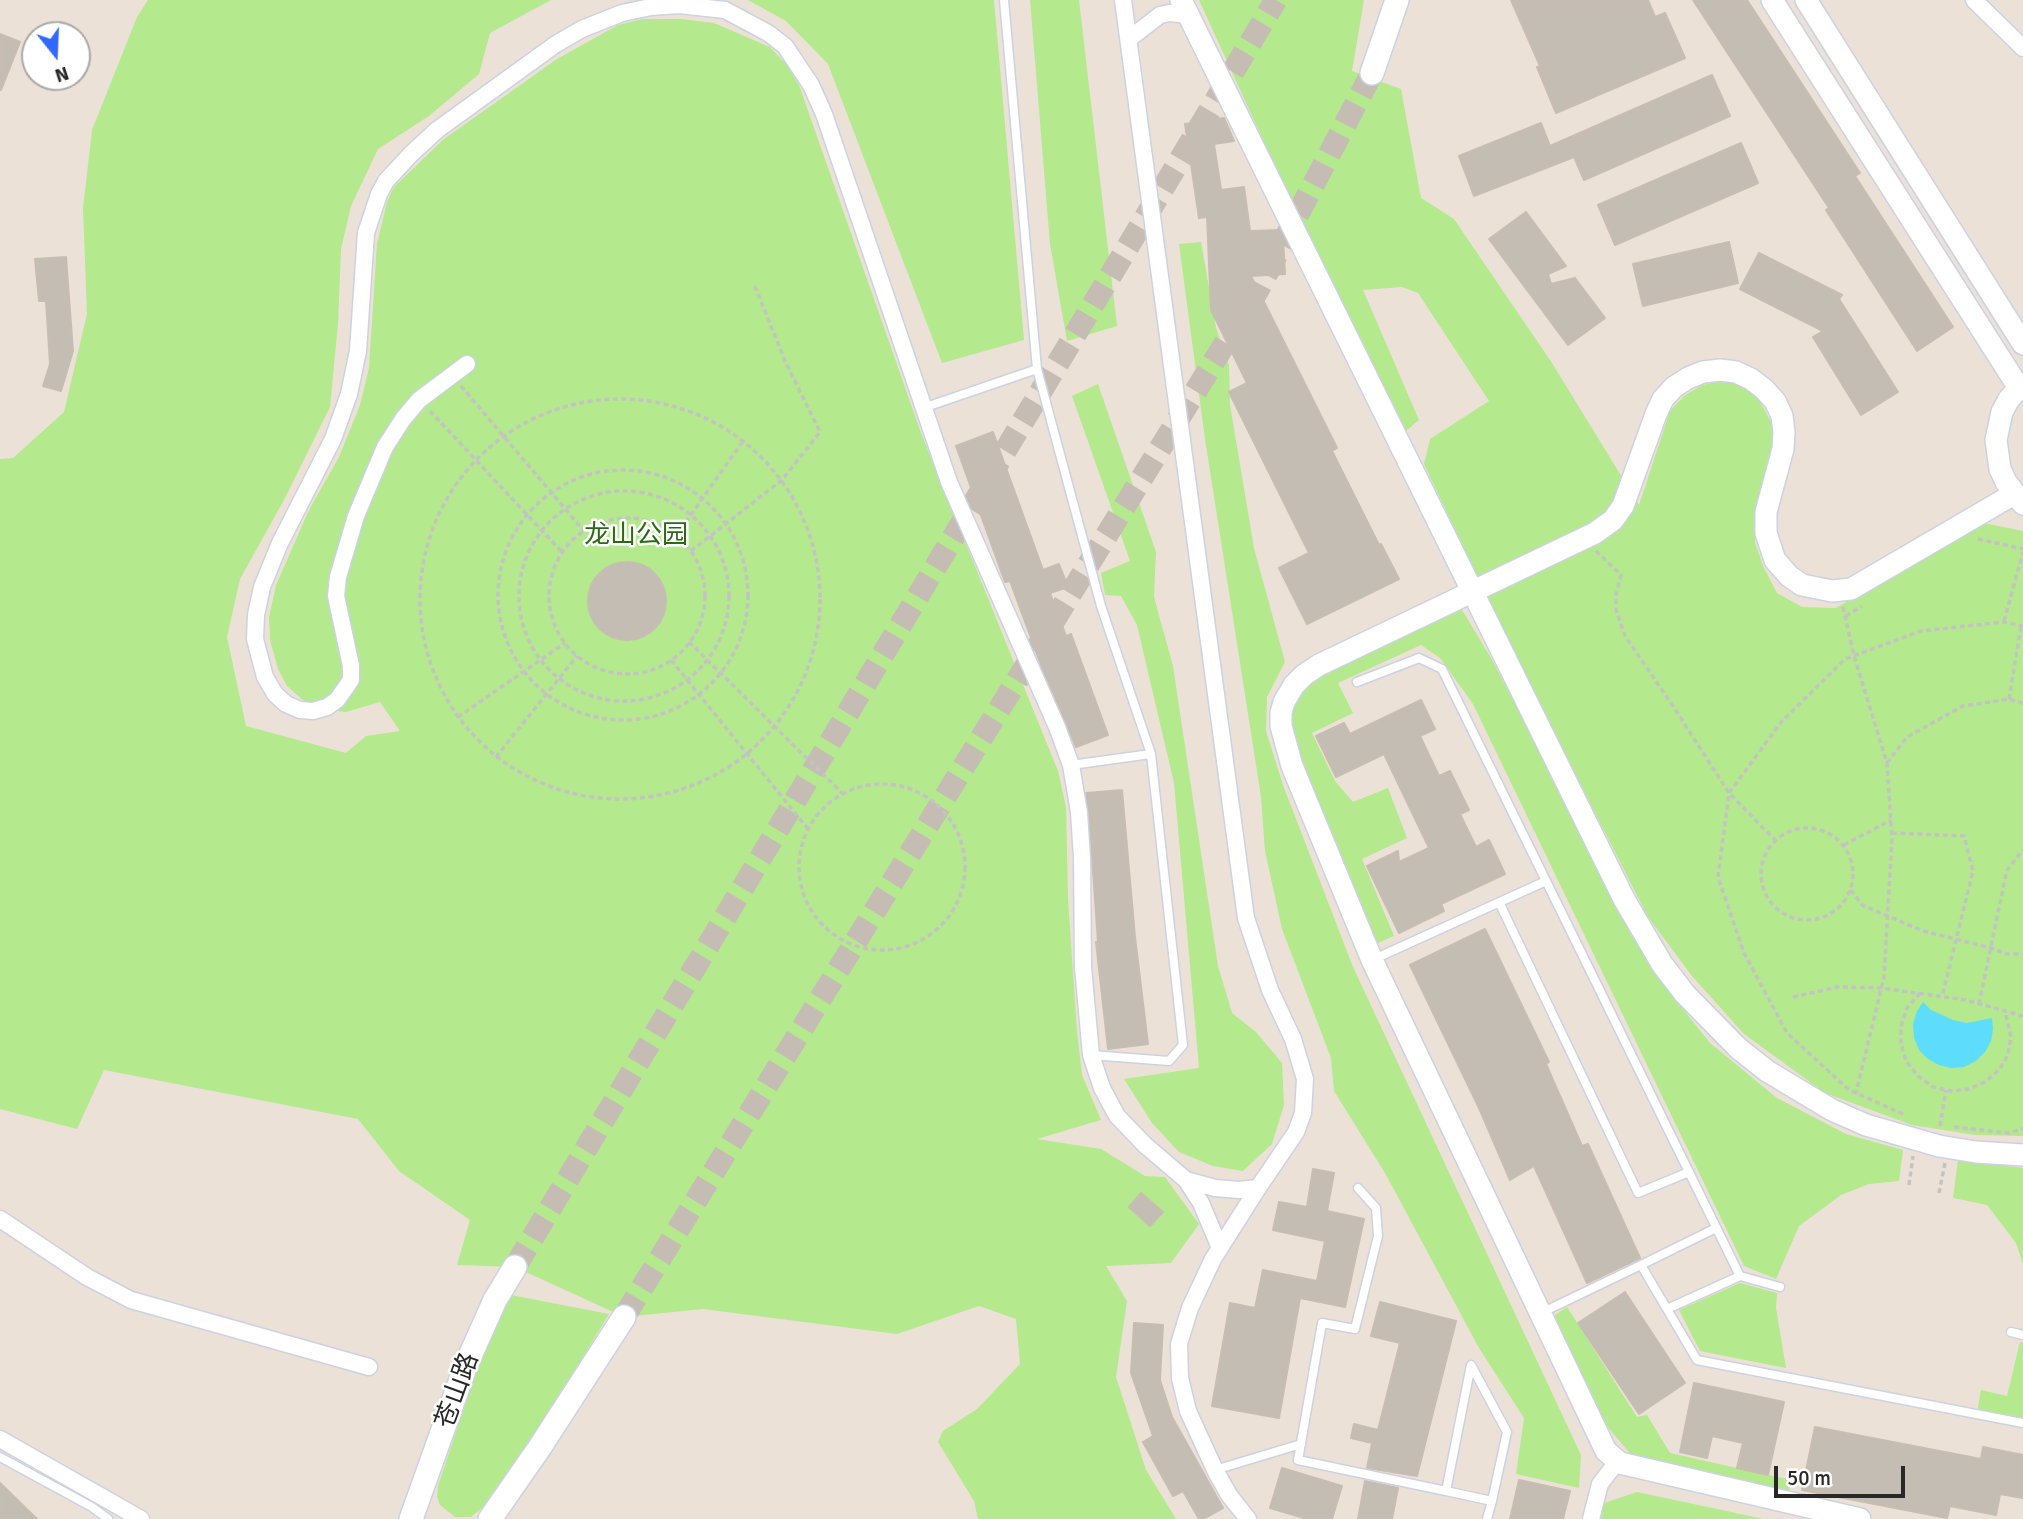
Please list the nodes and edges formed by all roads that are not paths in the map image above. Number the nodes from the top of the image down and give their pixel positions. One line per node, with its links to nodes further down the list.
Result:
1 (1004, 0): 13 (lane)
2 (1124, 0): 8 (street)
3 (1398, 0): 10 (main road)
4 (1772, 0): 14 (street)
5 (1806, 0): 11 (street)
6 (1974, 0): 9 (street)
7 (1185, 7): 8 (street); 17 (street)
8 (1129, 39): 28 (street)
9 (2023, 48)
10 (1372, 73)
11 (2023, 344)
12 (467, 364): 15 (street)
13 (1037, 369): 15 (lane); 19 (lane)
14 (2021, 386): 16 (street)
15 (923, 408): 20 (street)
16 (2018, 499): 17 (street)
17 (1473, 590): 23 (street); 25 (street)
18 (1357, 682): 21 (lane)
19 (1151, 754): 20 (lane); 24 (lane)
20 (1071, 765): 24 (street)
21 (1546, 881): 22 (lane); 26 (lane)
22 (1499, 902): 23 (lane); 26 (lane)
23 (1372, 960): 38 (street)
24 (1091, 1055): 27 (street)
25 (2023, 1155)
26 (1689, 1172): 31 (lane)
27 (1186, 1180): 28 (street); 32 (street)
28 (1258, 1188): 32 (street)
29 (1358, 1188): 45 (lane)
30 (0, 1219): 42 (street)
31 (1716, 1228): 33 (lane); 35 (lane)
32 (1220, 1248): 48 (street)
33 (1641, 1265): 37 (lane); 38 (lane)
34 (514, 1267): 53 (main road, 苍山路)
35 (1740, 1276): 36 (lane); 37 (lane)
36 (1780, 1287)
37 (1667, 1309): 43 (lane)
38 (1541, 1313): 47 (street)
39 (624, 1317): 54 (main road)
40 (2011, 1332): 41 (lane)
41 (2023, 1335)
42 (369, 1367)
43 (2023, 1423)
44 (0, 1439): 52 (street)
45 (1301, 1444): 48 (lane); 49 (lane)
46 (0, 1457): 51 (lane)
47 (1620, 1463): 57 (street); 58 (street)
48 (1215, 1470): 55 (street)
49 (1446, 1491): 50 (lane); 50 (lane)
50 (1492, 1501): 56 (lane)
51 (108, 1519)
52 (141, 1519)
53 (411, 1519)
54 (490, 1519)
55 (1248, 1519)
56 (1488, 1519)
57 (1591, 1519)
58 (1860, 1519)

